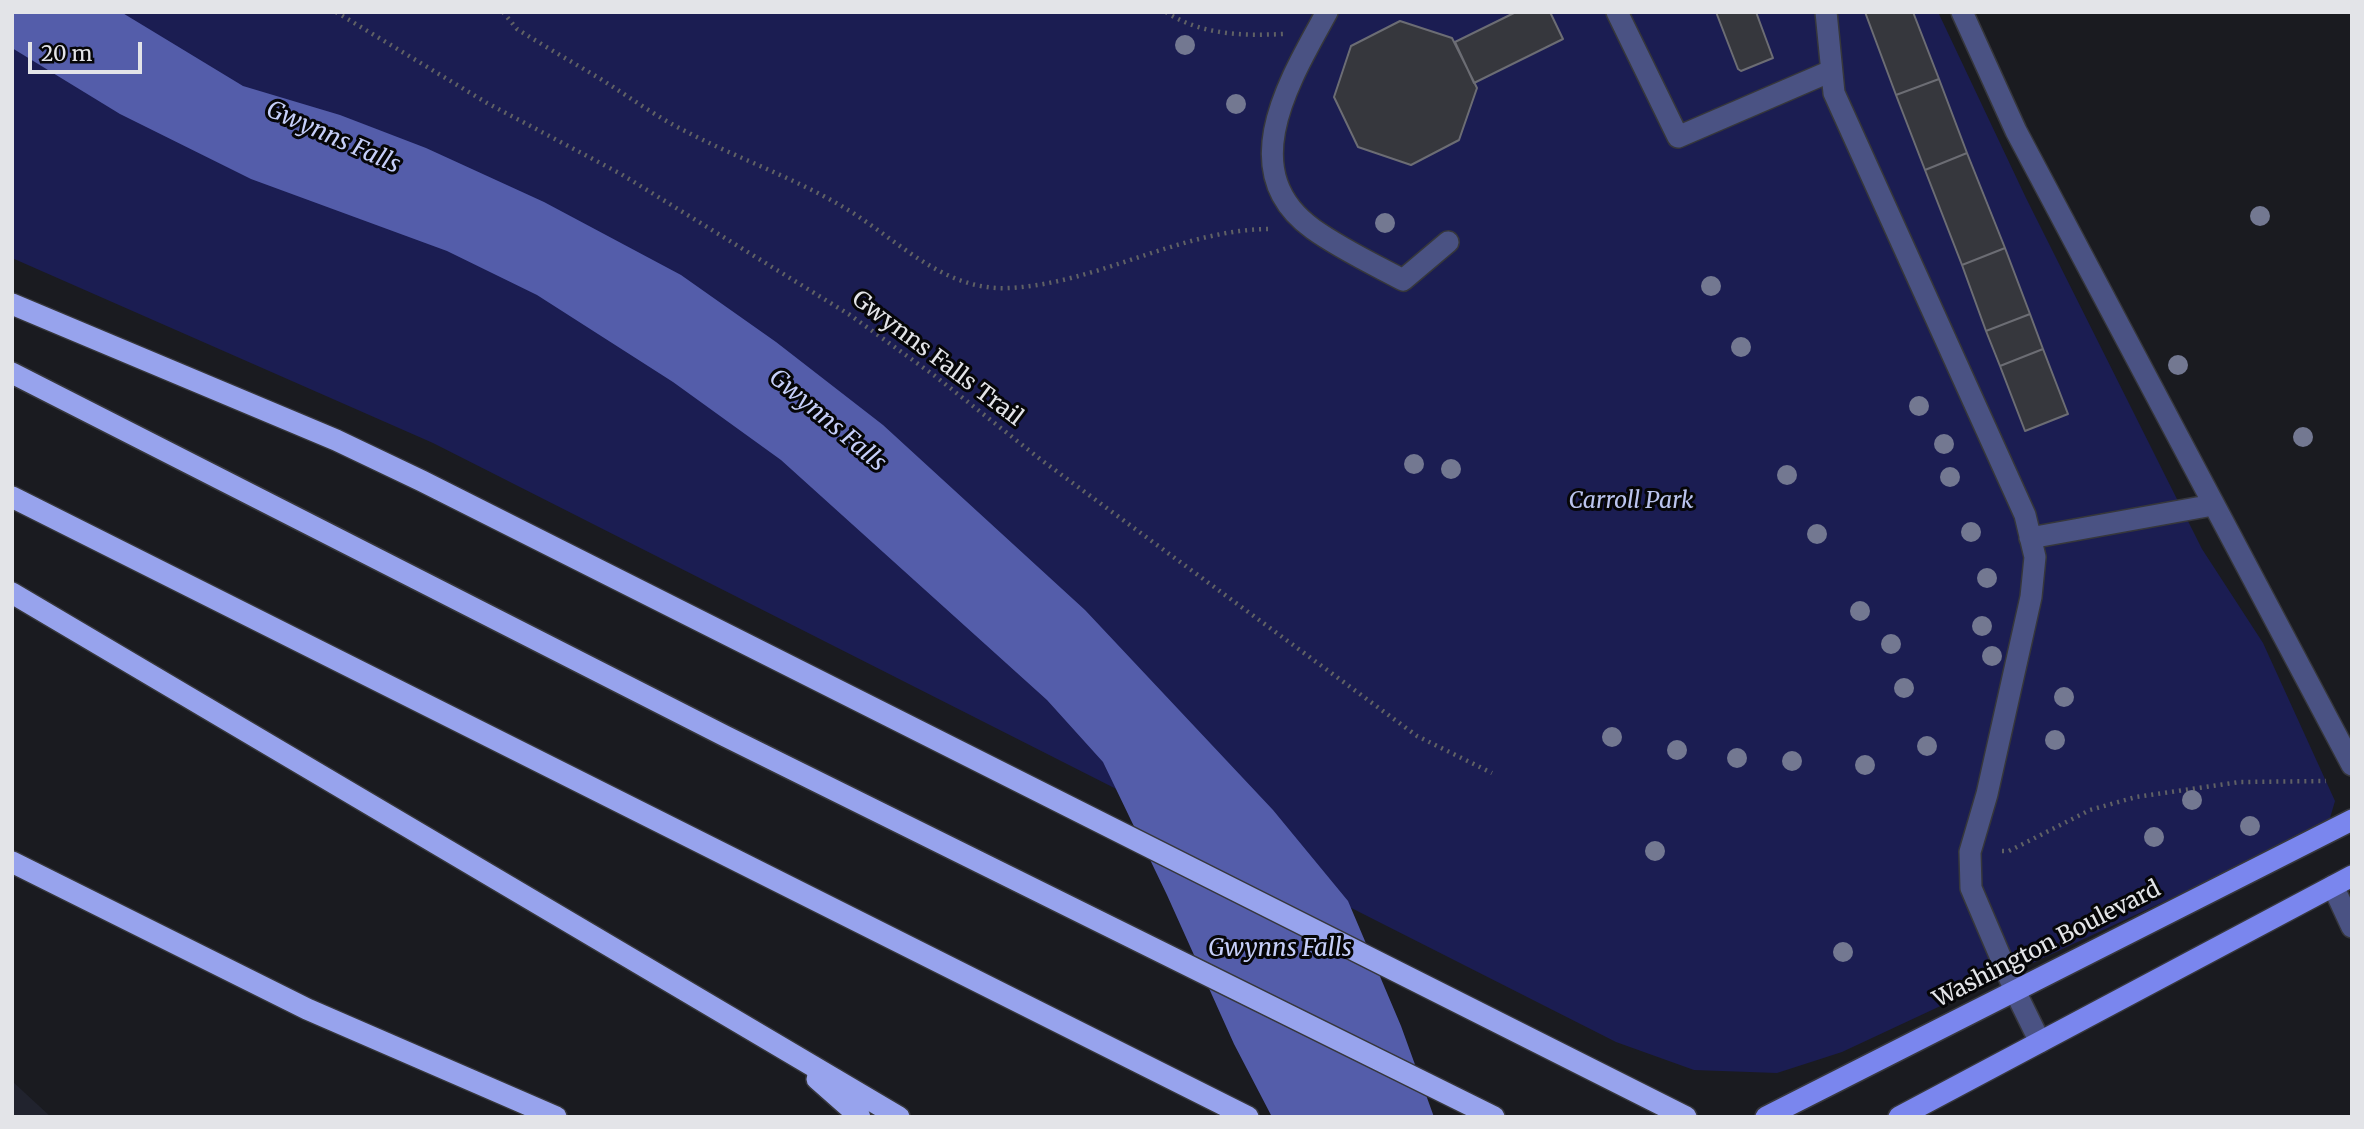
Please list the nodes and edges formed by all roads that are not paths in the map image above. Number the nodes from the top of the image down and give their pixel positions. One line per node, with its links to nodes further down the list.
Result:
1 (1327, 12): 6 (lane)
2 (1617, 12): 5 (lane)
3 (1826, 12): 5 (lane)
4 (1964, 13): 10 (lane)
5 (1831, 71): 11 (lane)
6 (1448, 242)
7 (12, 304): 26 (highway)
8 (12, 373): 25 (highway)
9 (12, 497): 24 (highway)
10 (2213, 505): 11 (lane); 13 (lane)
11 (2030, 538): 18 (lane)
12 (12, 593): 20 (highway)
13 (2352, 765)
14 (2352, 820): 18 (main road, Washington Boulevard)
15 (12, 862): 21 (highway)
16 (2342, 881): 17 (lane); 19 (main road)
17 (2352, 927)
18 (2015, 991): 19 (lane); 27 (main road, Washington Boulevard)
19 (2040, 1042): 28 (main road)
20 (778, 1046): 22 (highway); 23 (highway)
21 (547, 1113)
22 (860, 1117)
23 (899, 1117)
24 (1248, 1117)
25 (1494, 1117)
26 (1686, 1117)
27 (1766, 1117)
28 (1899, 1117)

